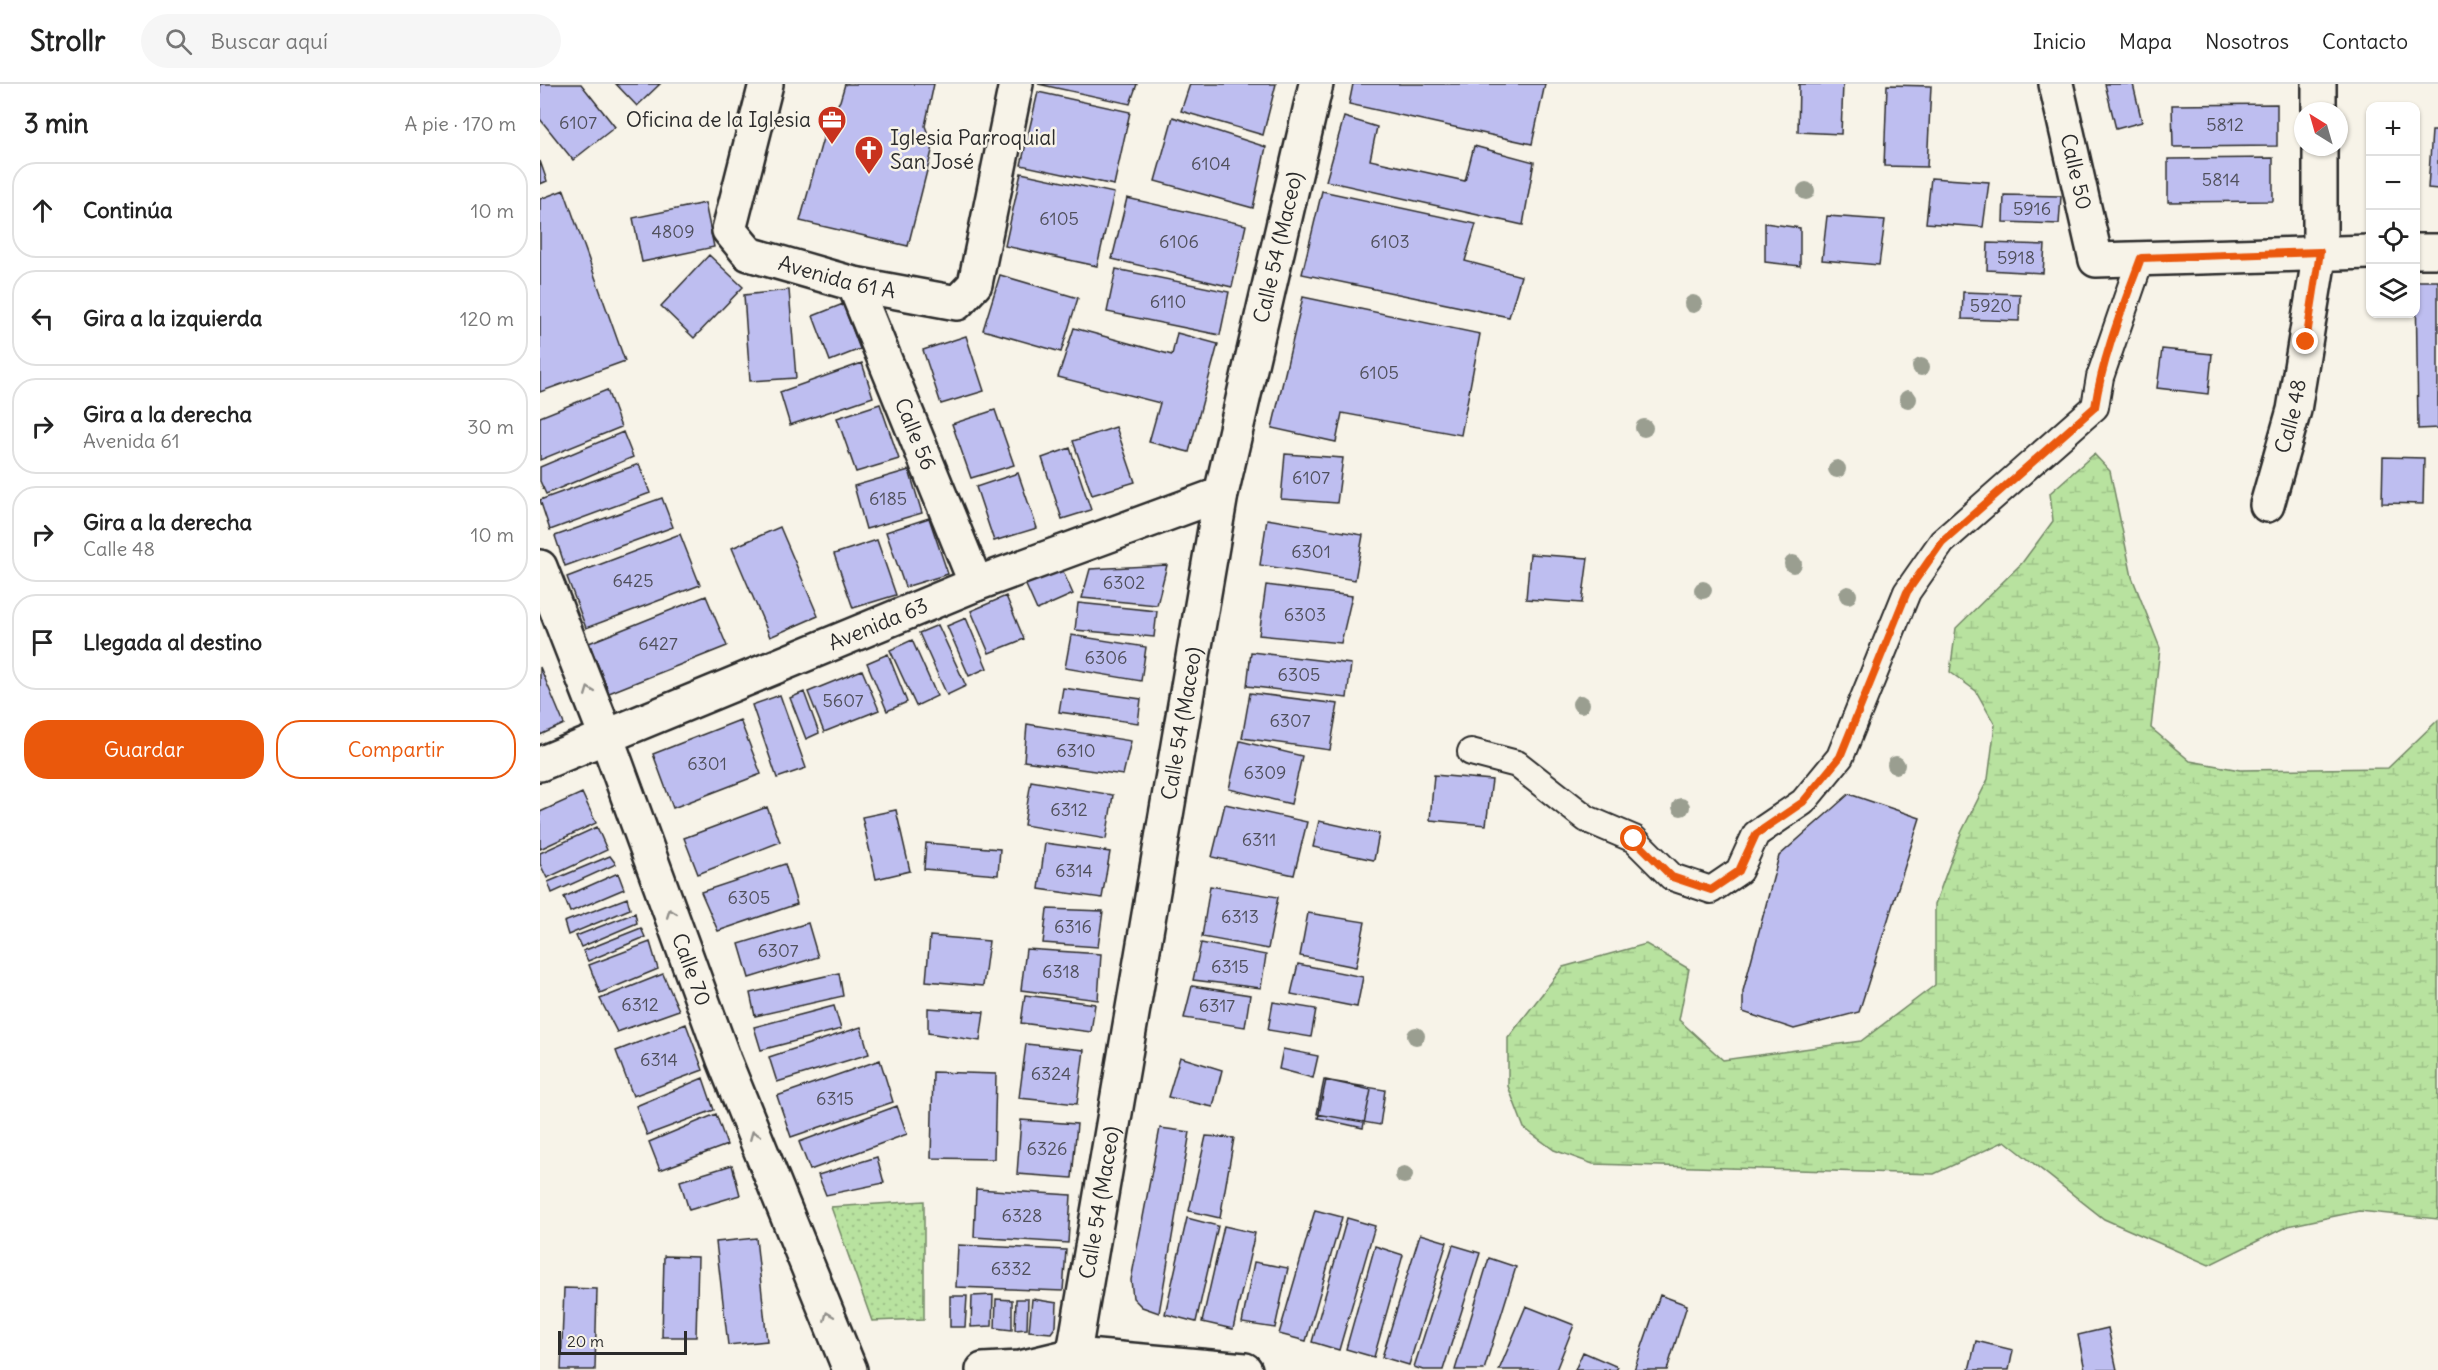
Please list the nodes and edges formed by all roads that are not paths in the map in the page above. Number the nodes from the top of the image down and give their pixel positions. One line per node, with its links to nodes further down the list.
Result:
1 (766, 84): 13 (street, Avenida 61 A)
2 (1016, 84): 13 (street, Avenida 61 A)
3 (1316, 84): 14 (street, Calle 54 (Maceo))
4 (2056, 84): 12 (street, Calle 50)
5 (2319, 84): 6 (street)
6 (2319, 102)
7 (2319, 156): 10 (street, Calle 48)
8 (2420, 251): 9 (street)
9 (2438, 251)
10 (2320, 252): 11 (street); 12 (street); 15 (street, Calle 48)
11 (2366, 252)
12 (2141, 258): 19 (lane)
13 (854, 284): 17 (street, Calle 56)
14 (1221, 494): 17 (street, Avenida 63); 21 (street, Calle 54 (Maceo))
15 (2267, 505)
16 (540, 567): 18 (street, Calle 70, one-way to 16)
17 (975, 584): 18 (street, Avenida 63)
18 (606, 736): 20 (street, Avenida 63); 22 (street, Calle 70, one-way to 18)
19 (1471, 752)
20 (540, 764)
21 (1073, 1362): 23 (street); 24 (street)
22 (850, 1370)
23 (983, 1370)
24 (1245, 1370)

